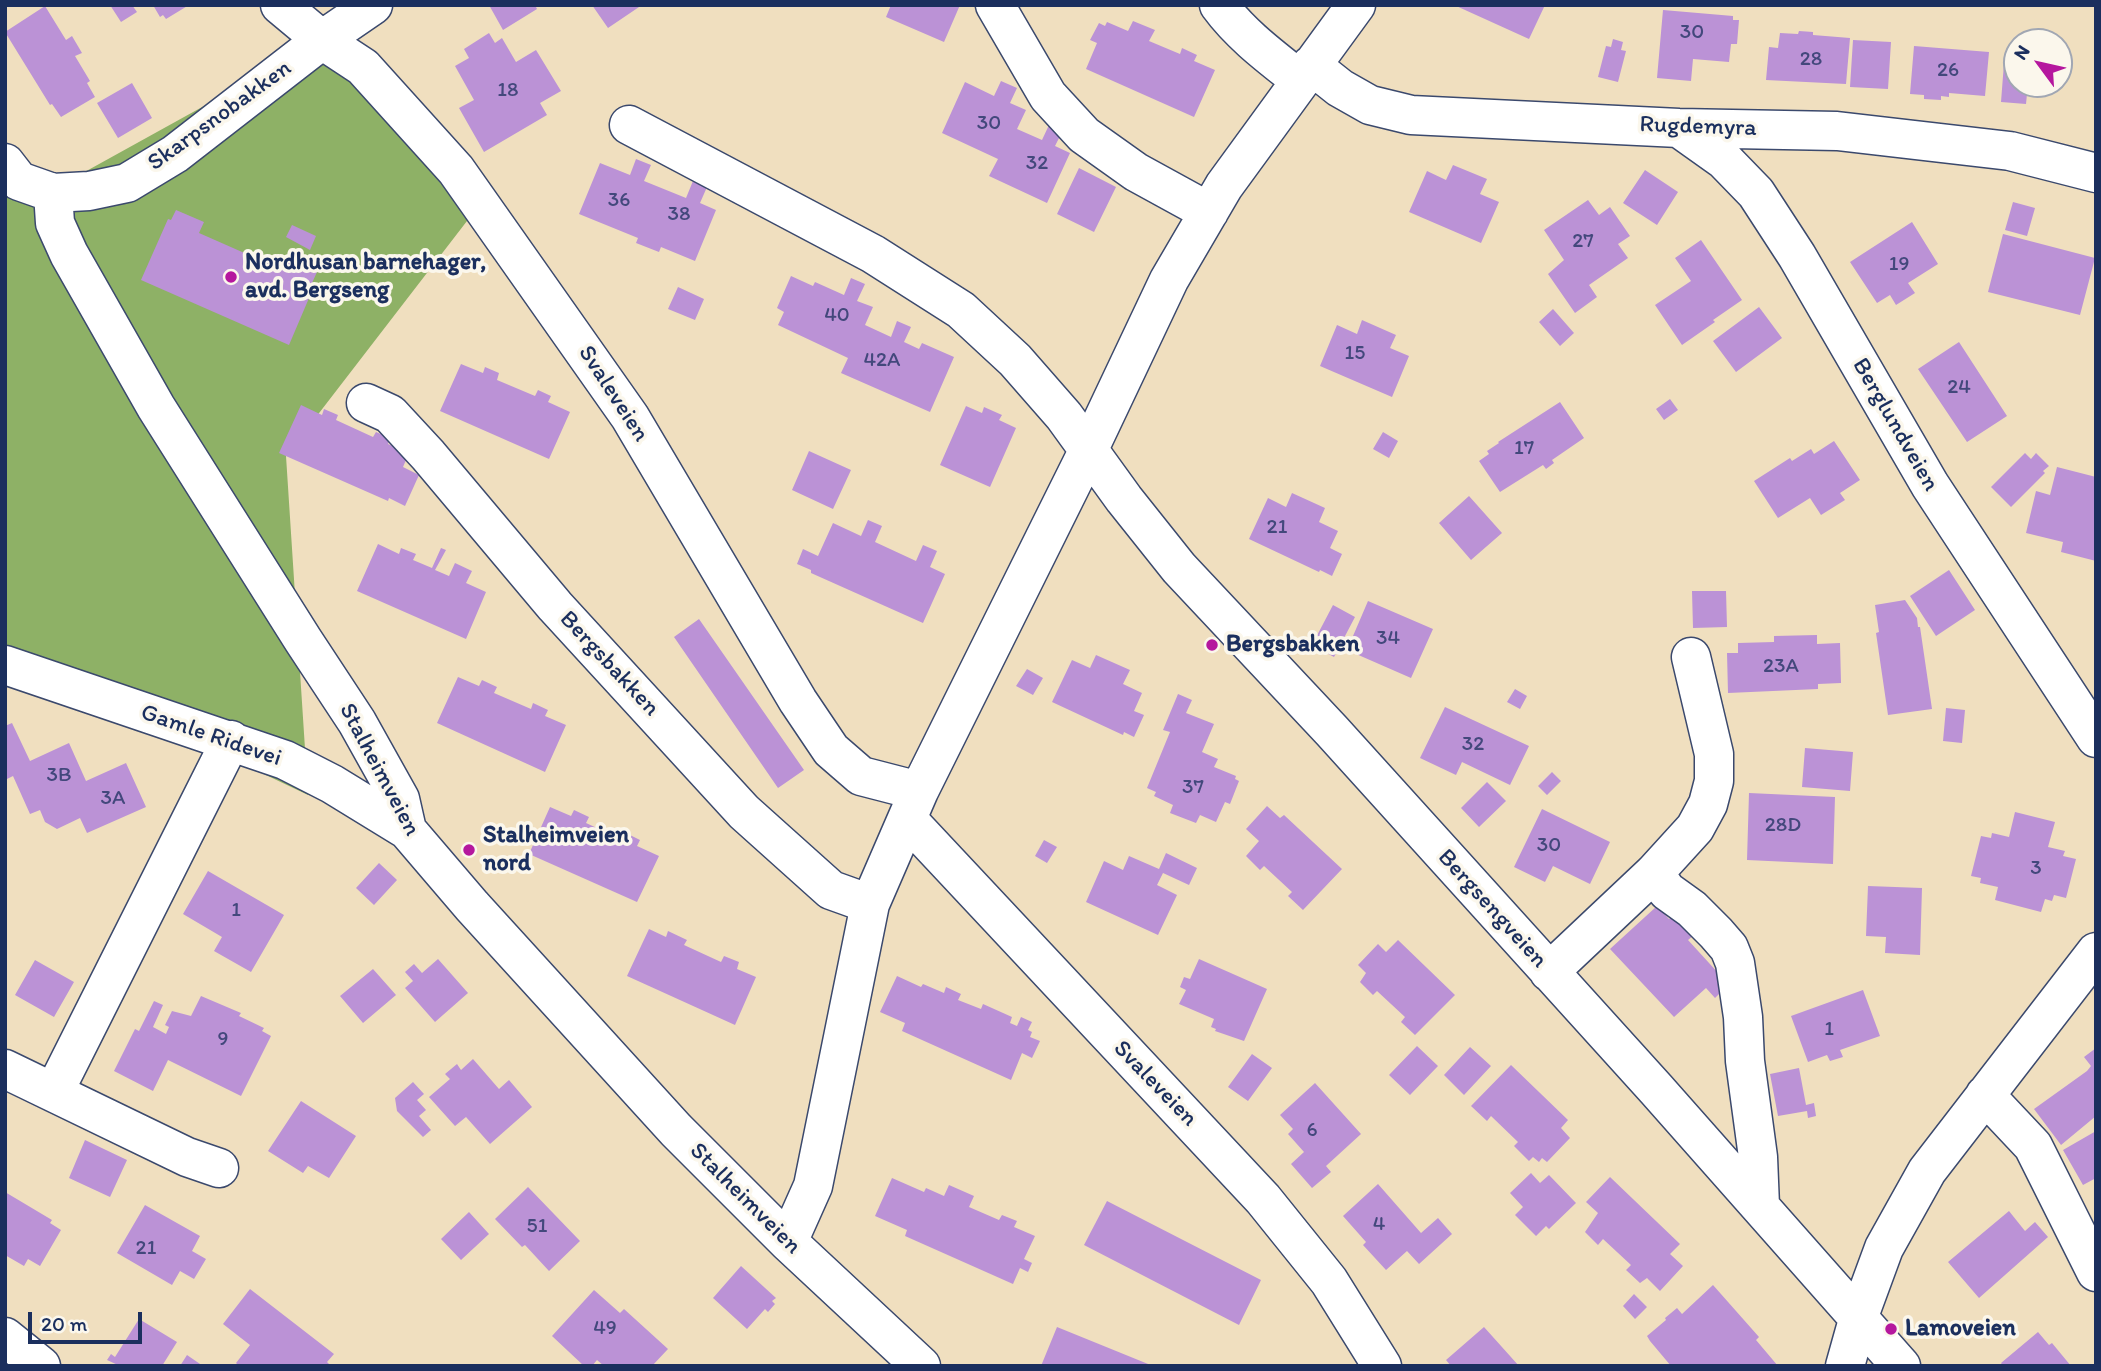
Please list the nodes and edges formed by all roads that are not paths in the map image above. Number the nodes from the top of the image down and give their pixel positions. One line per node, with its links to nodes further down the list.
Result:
1 (280, 5): 6 (street, Svaleveien)
2 (373, 5): 6 (street, Skarpsnobakken)
3 (995, 5): 13 (street)
4 (1219, 5): 7 (street)
5 (1356, 5): 7 (street)
6 (322, 40): 12 (street, Skarpsnobakken); 20 (street, Svaleveien)
7 (1305, 73): 9 (street, Rugdemyra); 13 (street)
8 (629, 125): 15 (street)
9 (1679, 128): 11 (street, Rugdemyra); 18 (street, Berglundveien)
10 (5, 163): 12 (street)
11 (2096, 173)
12 (53, 193): 21 (street, Stalheimveien)
13 (1209, 212): 15 (street)
14 (366, 403): 23 (street, Bergsbakken)
15 (1088, 449): 20 (street); 25 (street, Bergsengveien)
16 (1691, 657): 22 (street)
17 (5, 665): 19 (street, Gamle Ridevei)
18 (2096, 738)
19 (231, 740): 21 (street, Gamle Ridevei); 27 (street)
20 (913, 805): 23 (street); 37 (street, Svaleveien)
21 (407, 830): 31 (street, Stalheimveien)
22 (1654, 873): 25 (street); 30 (street)
23 (870, 904): 31 (street)
24 (2096, 952): 28 (street)
25 (1549, 972): 30 (street, Bergsengveien)
26 (5, 1069): 27 (street)
27 (54, 1092): 29 (street)
28 (1985, 1095): 32 (street); 33 (street)
29 (219, 1168)
30 (1760, 1206): 33 (street, Bergsengveien)
31 (788, 1242): 36 (street, Stalheimveien)
32 (2096, 1272)
33 (1859, 1317): 38 (street); 39 (street, Bergsengveien)
34 (5, 1337): 35 (street)
35 (41, 1366)
36 (921, 1366)
37 (1382, 1366)
38 (1845, 1366)
39 (1902, 1366)

